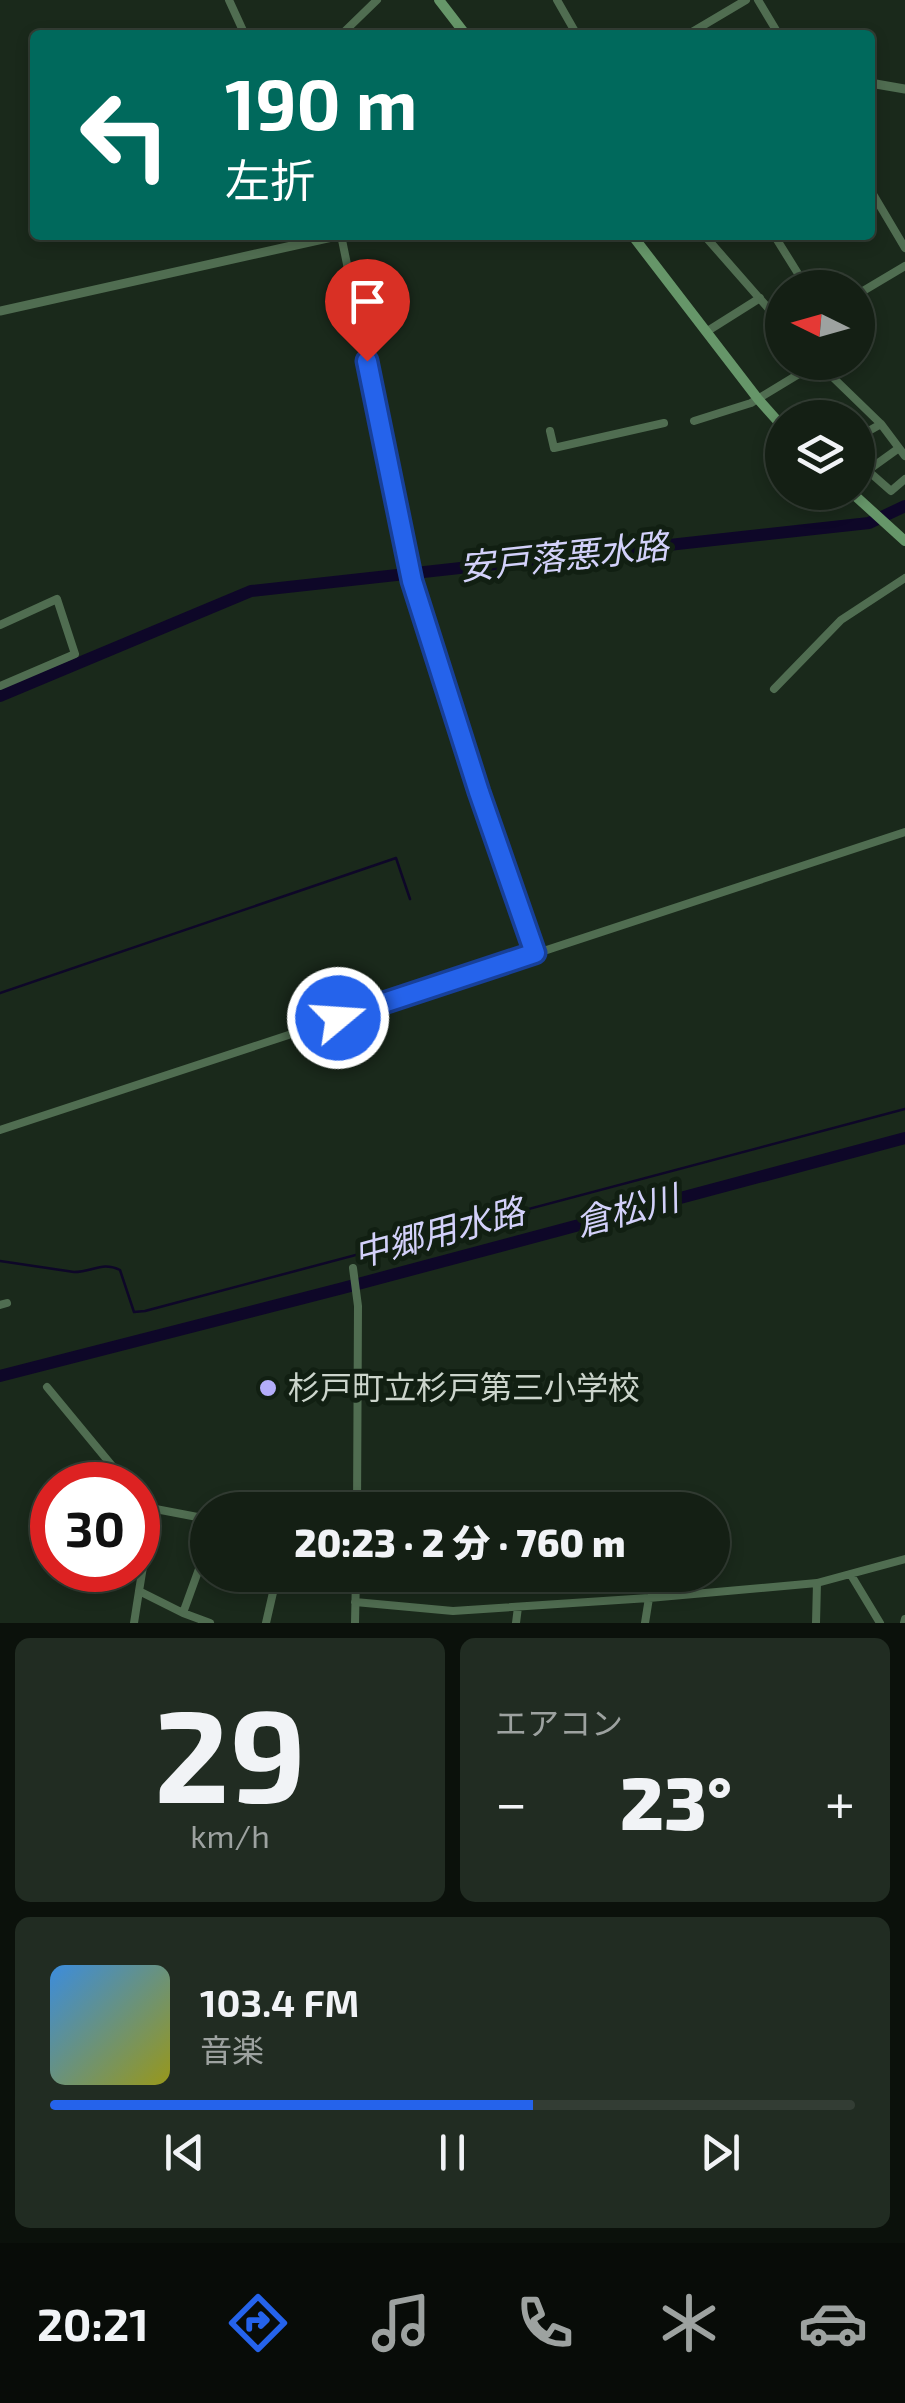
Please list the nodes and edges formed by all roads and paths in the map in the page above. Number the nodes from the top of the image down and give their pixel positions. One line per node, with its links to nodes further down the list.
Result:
1 (229, 0): 7 (street)
2 (377, 0): 8 (street)
3 (439, 0): 9 (main road)
4 (556, 0): 10 (street)
5 (746, 0): 11 (street)
6 (758, 0): 12 (street)
7 (244, 30)
8 (346, 30)
9 (462, 30)
10 (575, 30)
11 (695, 30)
12 (776, 30)
13 (875, 84): 14 (street)
14 (905, 89)
15 (875, 197): 21 (street)
16 (319, 240): 27 (street)
17 (342, 240): 49 (street)
18 (638, 240): 28 (main road)
19 (708, 240): 25 (street)
20 (777, 240): 23 (street)
21 (905, 248)
22 (905, 266): 24 (street)
23 (796, 270)
24 (875, 284)
25 (760, 298): 26 (street); 28 (street)
26 (765, 304)
27 (0, 311)
28 (706, 332): 31 (main road)
29 (788, 380): 31 (street)
30 (835, 380): 35 (street)
31 (758, 398): 32 (main road); 33 (street)
32 (765, 406)
33 (694, 422)
34 (664, 423): 37 (street)
35 (881, 424): 36 (street); 38 (street)
36 (875, 428)
37 (550, 431)
38 (902, 452): 39 (street)
39 (875, 466)
40 (875, 477): 41 (street)
41 (905, 480)
42 (870, 510): 43 (main road)
43 (905, 541)
44 (905, 578): 47 (street)
45 (0, 625): 46 (street)
46 (0, 686)
47 (774, 689)
48 (905, 832): 49 (street)
49 (535, 953): 50 (street)
50 (0, 1130)
51 (352, 1268): 54 (street)
52 (47, 1386): 53 (street)
53 (109, 1462)
54 (357, 1492)
55 (160, 1509): 56 (street)
56 (190, 1515)
57 (905, 1559): 58 (street)
58 (851, 1576): 59 (street); 78 (street)
59 (816, 1583): 65 (street); 77 (street)
60 (138, 1592): 70 (street)
61 (140, 1592): 69 (street)
62 (191, 1592): 69 (street)
63 (274, 1592): 72 (street)
64 (356, 1592): 66 (street)
65 (649, 1598): 68 (street); 76 (street)
66 (356, 1602): 67 (street); 73 (street)
67 (423, 1608): 68 (street); 74 (street)
68 (518, 1608): 75 (street)
69 (183, 1613): 71 (street)
70 (134, 1623)
71 (210, 1623)
72 (266, 1623)
73 (356, 1623)
74 (423, 1623)
75 (516, 1623)
76 (645, 1623)
77 (816, 1623)
78 (880, 1623)

